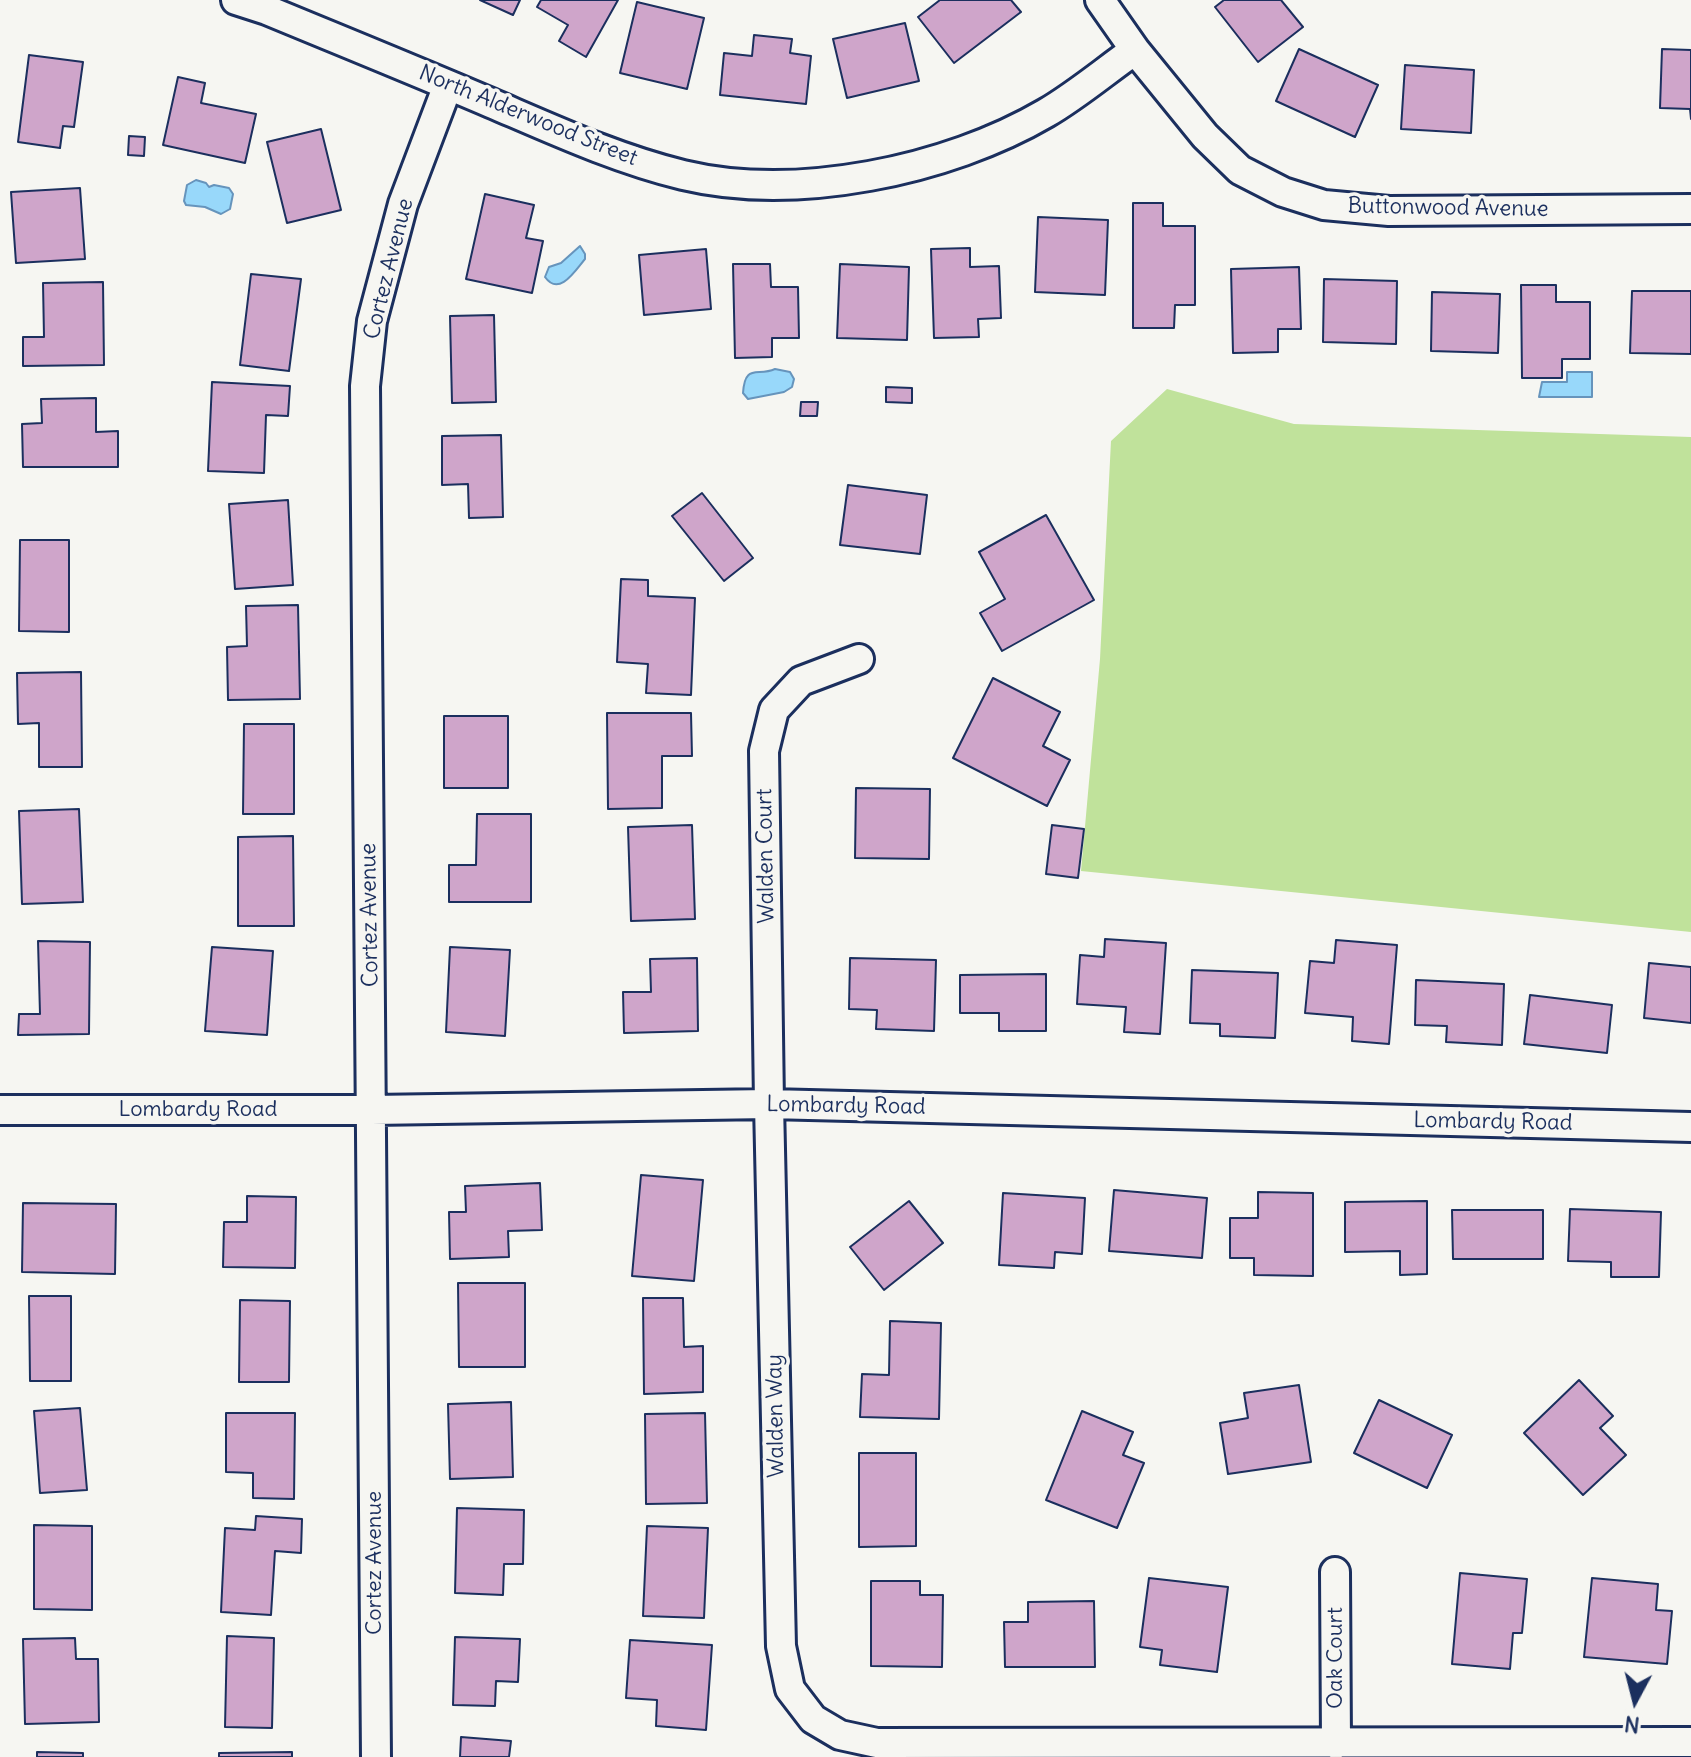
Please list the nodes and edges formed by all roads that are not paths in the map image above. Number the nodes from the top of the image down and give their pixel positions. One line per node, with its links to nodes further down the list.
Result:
1 (236, 0): 4 (street, North Alderwood Street)
2 (1100, 0): 3 (street, Buttonwood Avenue)
3 (1135, 50): 4 (street, North Alderwood Street); 5 (street, Buttonwood Avenue)
4 (448, 85): 9 (street, Cortez Avenue)
5 (1691, 209)
6 (859, 659): 7 (street, Walden Court)
7 (769, 1104): 9 (street, Lombardy Road); 10 (street, Lombardy Road); 13 (street, Walden Way)
8 (0, 1110): 9 (street, Lombardy Road)
9 (372, 1110): 14 (street, Cortez Avenue)
10 (1691, 1127)
11 (1335, 1572): 13 (street, Oak Court)
12 (1691, 1742): 13 (street)
13 (1336, 1744)
14 (376, 1757)

